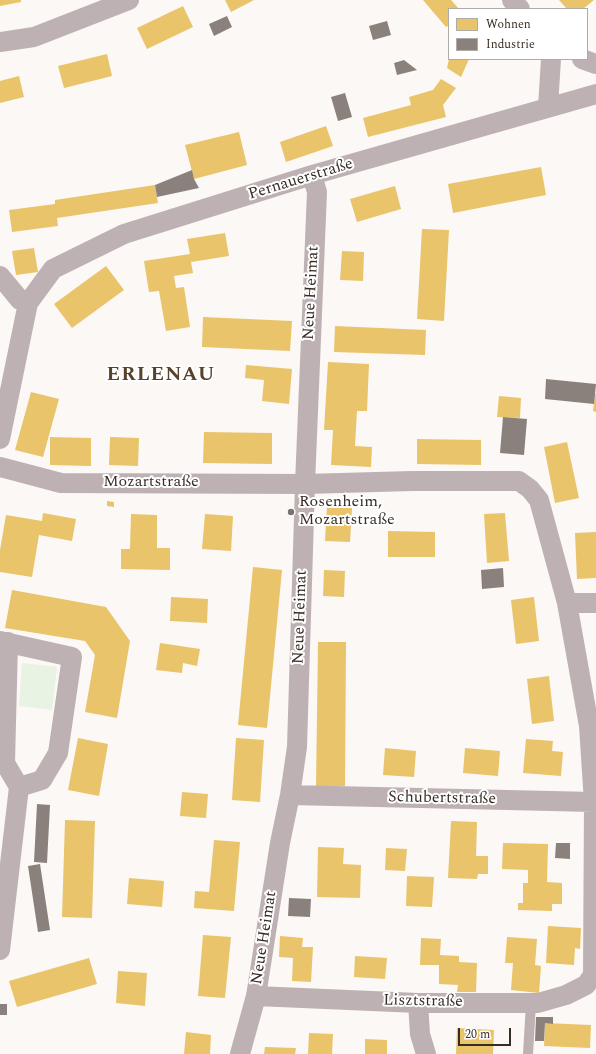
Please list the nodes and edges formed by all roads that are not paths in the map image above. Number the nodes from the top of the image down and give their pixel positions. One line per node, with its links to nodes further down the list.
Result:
1 (130, 0): 4 (street)
2 (512, 0): 3 (street)
3 (519, 8)
4 (0, 42)
5 (551, 60): 9 (street)
6 (585, 60): 7 (street)
7 (596, 64)
8 (596, 94): 9 (street, Pernauerstraße)
9 (548, 108): 10 (street, Pernauerstraße)
10 (312, 176): 12 (street, Pernauerstraße); 15 (street, Neue Heimat)
11 (0, 276): 12 (street)
12 (28, 304): 13 (street)
13 (0, 439)
14 (0, 467): 15 (street, Mozartstraße)
15 (305, 484): 17 (street, Mozartstraße); 20 (street, Neue Heimat)
16 (596, 602): 17 (street)
17 (567, 603): 21 (street, Mozartstraße)
18 (4, 641): 19 (street); 19 (street)
19 (19, 787): 22 (street)
20 (290, 795): 21 (street, Schubertstraße); 24 (street, Neue Heimat)
21 (594, 802): 23 (street, Mozartstraße)
22 (0, 950)
23 (586, 985): 26 (street, Lisztstraße)
24 (256, 996): 25 (street, Lisztstraße); 27 (street, Neue Heimat)
25 (418, 1003): 26 (street, Lisztstraße); 28 (street)
26 (531, 1003): 29 (lane)
27 (240, 1054)
28 (426, 1054)
29 (528, 1054)

